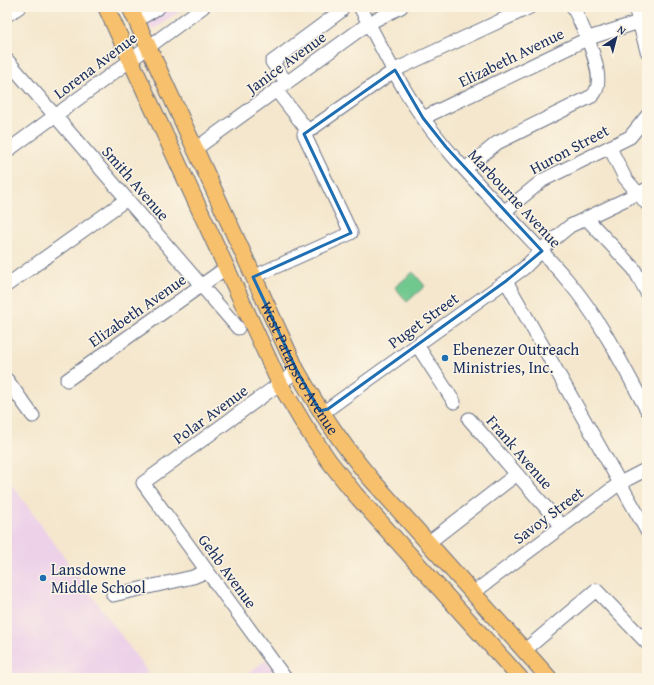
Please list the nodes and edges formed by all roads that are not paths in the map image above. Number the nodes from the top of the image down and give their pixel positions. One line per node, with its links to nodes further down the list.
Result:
1 (18, 7): 12 (street)
2 (106, 7): 19 (main road, West Patapsco Avenue)
3 (159, 7): 11 (street)
4 (203, 7): 16 (street, Lorena Avenue)
5 (338, 7): 21 (street)
6 (360, 7): 14 (street, Marbourne Avenue)
7 (401, 7): 14 (street, Janice Avenue)
8 (530, 7): 20 (street)
9 (573, 7): 15 (street)
10 (635, 7): 13 (street)
11 (133, 14): 16 (main road, West Patapsco Avenue)
12 (7, 16)
13 (639, 22): 15 (street, Elizabeth Avenue); 17 (street)
14 (368, 23): 20 (street, Marbourne Avenue); 21 (street, Janice Avenue)
15 (589, 38): 24 (street, Elizabeth Avenue); 29 (street)
16 (148, 47): 19 (street, Lorena Avenue); 27 (main road, West Patapsco Avenue)
17 (647, 51)
18 (7, 60): 22 (street, Smith Avenue)
19 (130, 60): 22 (street, Lorena Avenue); 36 (main road, West Patapsco Avenue)
20 (395, 70): 24 (street, Marbourne Avenue); 25 (street)
21 (282, 86): 25 (street); 27 (street, Janice Avenue)
22 (56, 116): 28 (street, Lorena Avenue); 31 (street, Smith Avenue)
23 (647, 116): 26 (street, Huron Street)
24 (423, 118): 29 (street, Marbourne Avenue)
25 (308, 131): 37 (street)
26 (610, 148): 30 (street); 33 (street, Huron Street)
27 (194, 150): 37 (main road, West Patapsco Avenue)
28 (7, 151)
29 (465, 169): 33 (street, Marbourne Avenue)
30 (642, 192): 32 (street); 34 (street, Puget Street)
31 (127, 199): 39 (street); 40 (street, Smith Avenue)
32 (647, 204)
33 (505, 211): 35 (street, Marbourne Avenue)
34 (587, 219): 35 (street, Puget Street); 41 (street)
35 (542, 251): 38 (street, Puget Street); 49 (street, Marbourne Avenue)
36 (226, 268): 40 (street, Elizabeth Avenue); 47 (main road, West Patapsco Avenue)
37 (253, 277): 44 (main road, West Patapsco Avenue)
38 (506, 281): 43 (street, Puget Street); 55 (street)
39 (7, 285)
40 (201, 285): 42 (street, Smith Avenue); 46 (street, Elizabeth Avenue)
41 (647, 293)
42 (238, 328)
43 (417, 345): 48 (street); 50 (street, Puget Street)
44 (297, 371): 47 (street, Polar Avenue); 50 (main road, West Patapsco Avenue)
45 (7, 380): 51 (street)
46 (67, 380)
47 (280, 384): 56 (street, Polar Avenue); 66 (main road, West Patapsco Avenue)
48 (454, 402)
49 (647, 410)
50 (320, 411): 59 (main road, West Patapsco Avenue)
51 (33, 416)
52 (469, 418): 54 (street, Frank Avenue)
53 (647, 469): 55 (street, Savoy Street)
54 (517, 474): 57 (street, Frank Avenue); 59 (street)
55 (620, 482): 57 (street, Savoy Street); 58 (street)
56 (143, 484): 60 (street, Gehb Avenue)
57 (561, 525): 61 (street, Savoy Street)
58 (647, 531)
59 (428, 543): 61 (main road, West Patapsco Avenue)
60 (207, 571): 62 (street); 65 (street, Gehb Avenue)
61 (473, 593): 64 (main road, West Patapsco Avenue)
62 (113, 595)
63 (647, 643): 64 (street)
64 (524, 651): 67 (main road, West Patapsco Avenue)
65 (285, 678)
66 (520, 678)
67 (549, 678)

